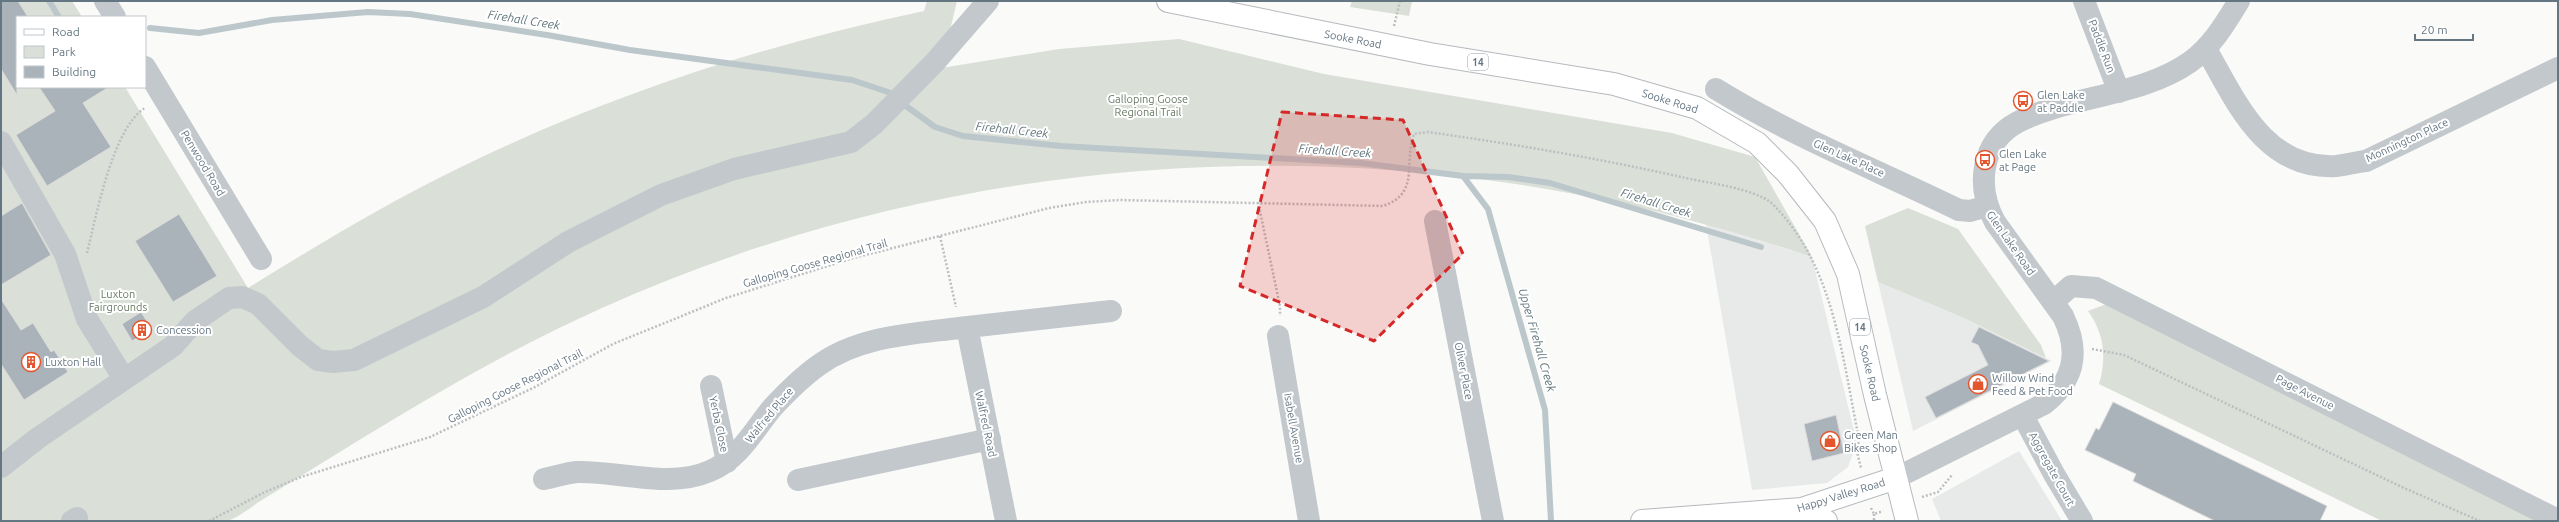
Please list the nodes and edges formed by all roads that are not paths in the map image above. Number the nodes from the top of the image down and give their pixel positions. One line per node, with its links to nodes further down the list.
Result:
1 (105, 1): 6 (street)
2 (988, 1): 20 (street)
3 (1168, 1): 26 (main road, Sooke Road / 14)
4 (2084, 1): 11 (street, Paddle Run)
5 (2239, 1): 7 (street, Glen Lake Road)
6 (114, 16)
7 (2206, 48): 8 (street, Monnington Place); 11 (street, Glen Lake Road)
8 (2558, 68)
9 (146, 69): 15 (street, Penwood Road)
10 (1716, 89): 13 (street, Glen Lake Place)
11 (2119, 92): 13 (street, Glen Lake Road)
12 (1, 142): 20 (street)
13 (1986, 206): 16 (street, Glen Lake Road)
14 (1435, 221): 34 (street, Oliver Place)
15 (261, 259)
16 (2053, 302): 22 (street, Glen Lake Road); 31 (street, Page Avenue)
17 (1112, 311): 18 (street, Walfred Place)
18 (964, 328): 23 (street, Walfred Road); 24 (street, Walfred Place)
19 (1278, 336): 33 (street, Isabell Avenue)
20 (124, 379): 25 (street)
21 (712, 386): 24 (street, Yerba Close)
22 (2023, 416): 26 (street, Glen Lake Road); 38 (street, Aggregate Court)
23 (990, 439): 28 (street); 32 (street, Walfred Road)
24 (727, 462): 27 (street, Walfred Place)
25 (1, 467)
26 (1896, 478): 29 (main road, Happy Valley Road); 37 (main road, Sooke Road / 14)
27 (544, 479)
28 (798, 480)
29 (1802, 509): 30 (main road, Happy Valley Road); 36 (main road)
30 (1713, 518): 35 (main road, Happy Valley Road)
31 (2558, 520)
32 (1006, 521)
33 (1309, 521)
34 (1493, 521)
35 (1642, 521)
36 (1826, 521)
37 (1908, 521)
38 (2082, 521)

